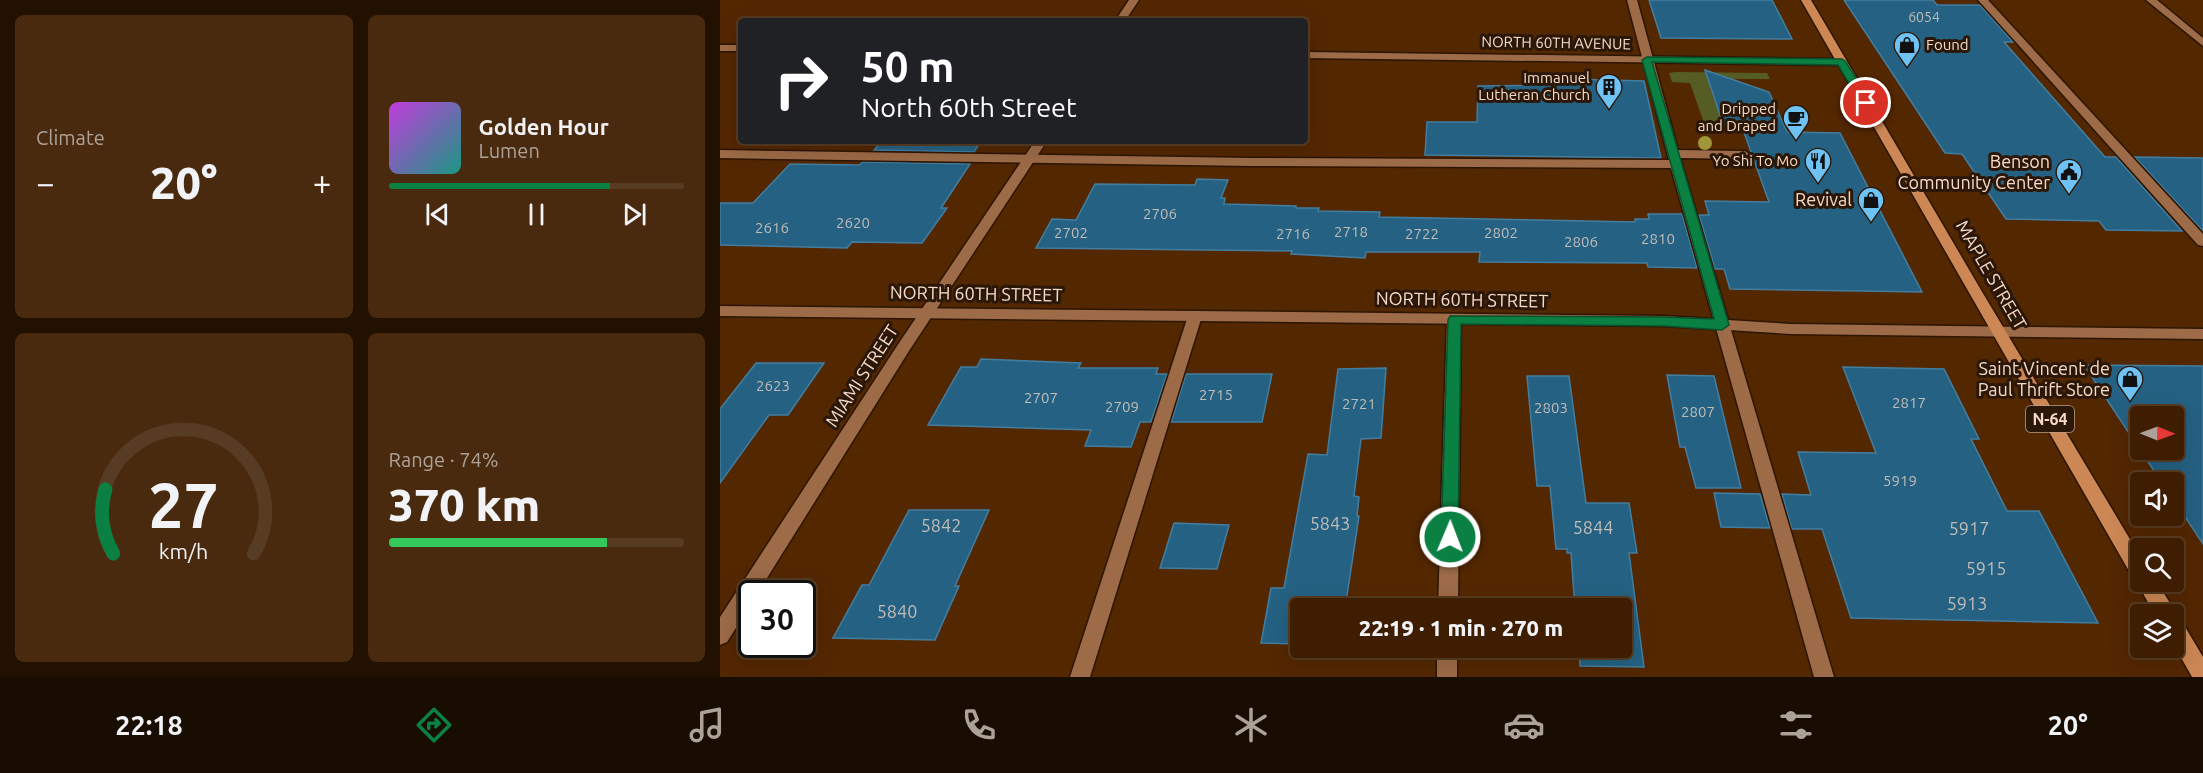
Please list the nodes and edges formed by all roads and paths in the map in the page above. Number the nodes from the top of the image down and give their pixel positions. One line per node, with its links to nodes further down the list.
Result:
1 (1134, 0): 6 (street)
2 (1632, 0): 11 (street)
3 (1806, 0): 12 (main road, MAPLE STREET / N-64)
4 (1983, 0): 18 (street)
5 (2151, 0): 7 (street)
6 (1122, 18)
7 (2203, 43)
8 (720, 48): 9 (street)
9 (738, 48)
10 (1308, 55): 11 (street, NORTH 60TH AVENUE)
11 (1647, 60): 12 (street, NORTH 60TH AVENUE); 17 (street)
12 (1842, 62): 24 (main road, MAPLE STREET / N-64)
13 (1039, 144): 16 (street, MIAMI STREET)
14 (720, 154): 16 (street)
15 (1744, 155): 17 (street)
16 (1030, 158): 17 (street); 20 (street, MIAMI STREET)
17 (1675, 159): 23 (street)
18 (2203, 242)
19 (720, 311): 20 (street, NORTH 60TH STREET)
20 (928, 313): 21 (street, NORTH 60TH STREET); 28 (street, MIAMI STREET)
21 (1195, 316): 22 (street, NORTH 60TH STREET); 32 (street)
22 (1454, 320): 23 (street, NORTH 60TH STREET); 27 (street)
23 (1722, 325): 24 (street, NORTH 60TH STREET); 34 (street)
24 (1998, 331): 25 (street, NORTH 60TH STREET); 26 (main road, MAPLE STREET / N-64)
25 (2203, 334)
26 (2130, 555)
27 (1448, 598)
28 (720, 635)
29 (2184, 644): 31 (main road)
30 (1447, 658): 33 (street)
31 (2203, 676)
32 (1080, 677)
33 (1447, 677)
34 (1824, 677)

